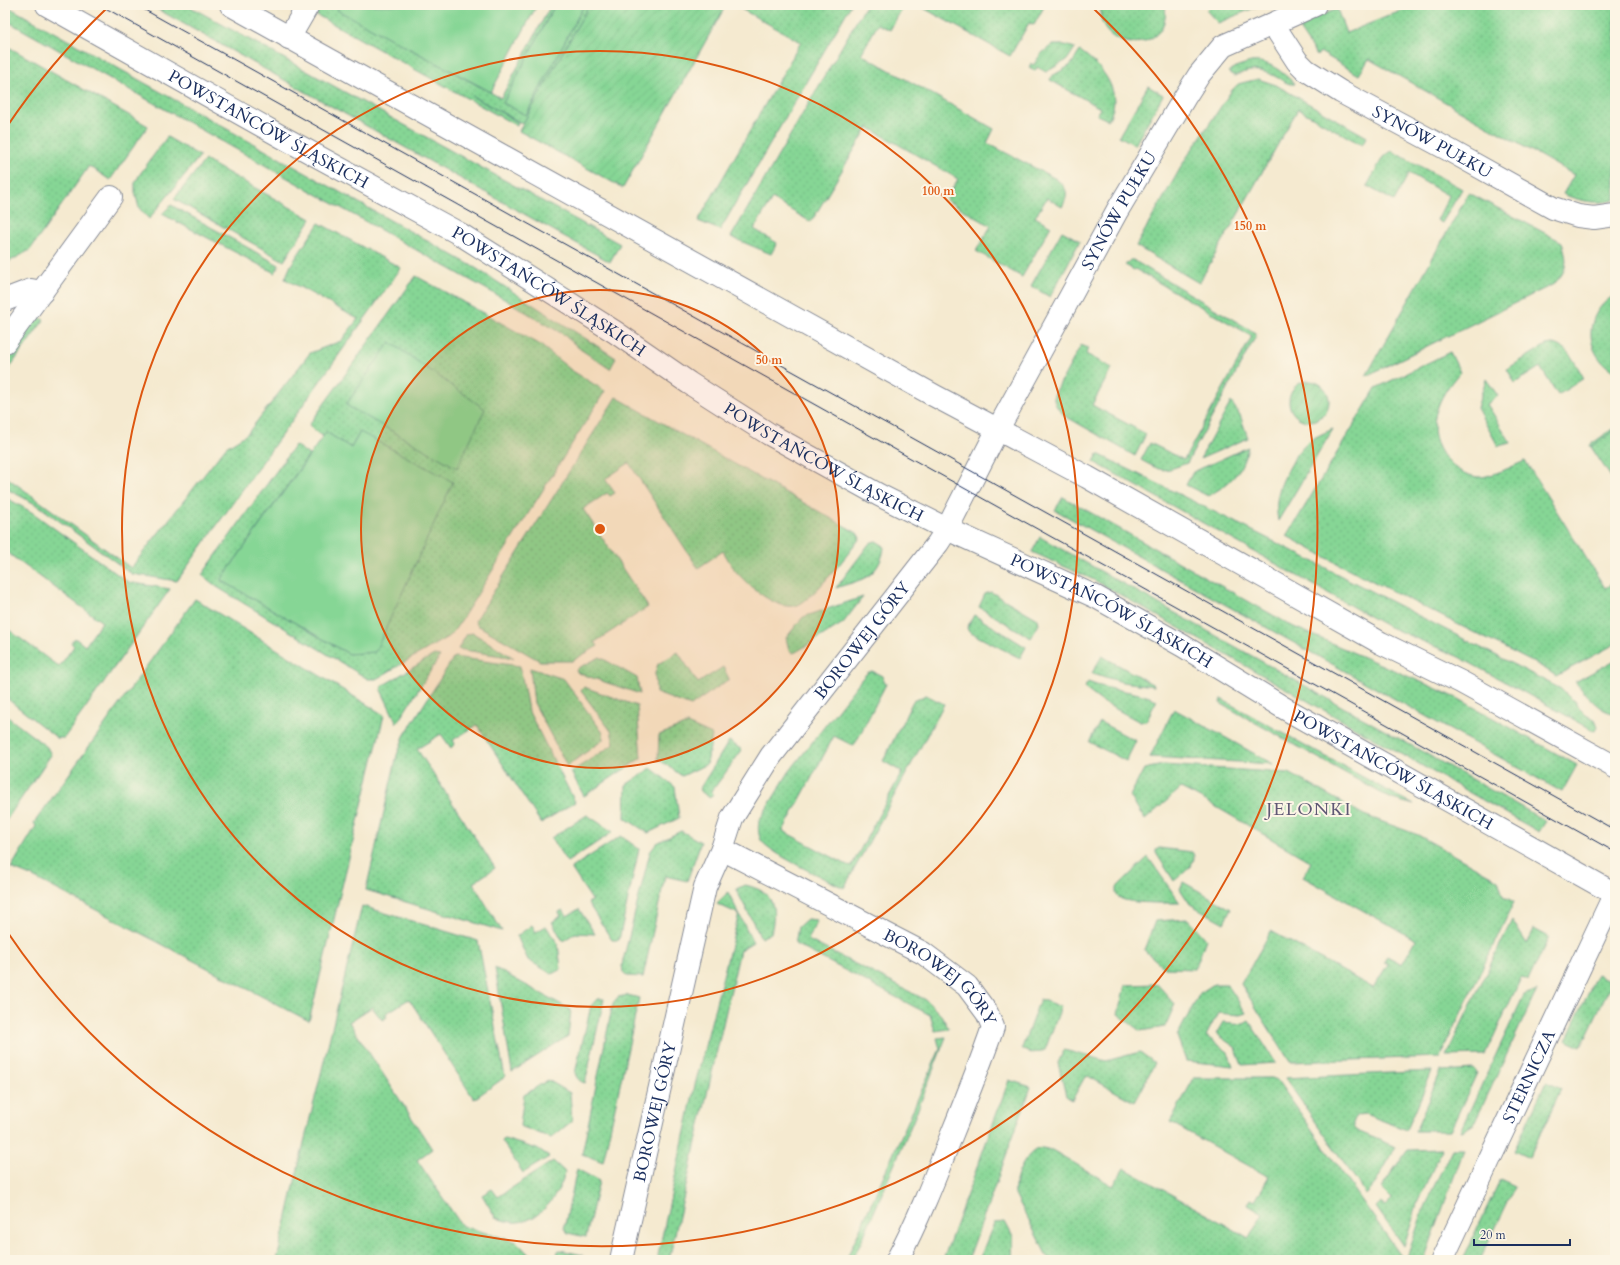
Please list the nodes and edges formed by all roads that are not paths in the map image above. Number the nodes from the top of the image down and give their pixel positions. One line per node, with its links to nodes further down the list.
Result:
1 (47, 5): 13 (main road, POWSTAŃCÓW ŚLĄSKICH)
2 (231, 5): 6 (main road)
3 (308, 5): 6 (main road)
4 (1315, 5): 5 (main road, SYNÓW PUŁKU)
5 (1272, 24): 8 (main road, SYNÓW PUŁKU); 12 (main road, SYNÓW PUŁKU)
6 (289, 38): 12 (main road)
7 (111, 197): 9 (main road)
8 (1615, 216)
9 (42, 292): 10 (main road); 11 (main road)
10 (5, 300)
11 (5, 342)
12 (998, 429): 13 (main road, BOROWEJ GÓRY); 14 (main road)
13 (947, 530): 15 (main road, BOROWEJ GÓRY); 16 (main road, POWSTAŃCÓW ŚLĄSKICH)
14 (1615, 766)
15 (722, 849): 17 (main road, BOROWEJ GÓRY); 18 (main road, BOROWEJ GÓRY)
16 (1615, 894): 19 (main road, STERNICZA)
17 (621, 1260)
18 (898, 1260)
19 (1442, 1260)

